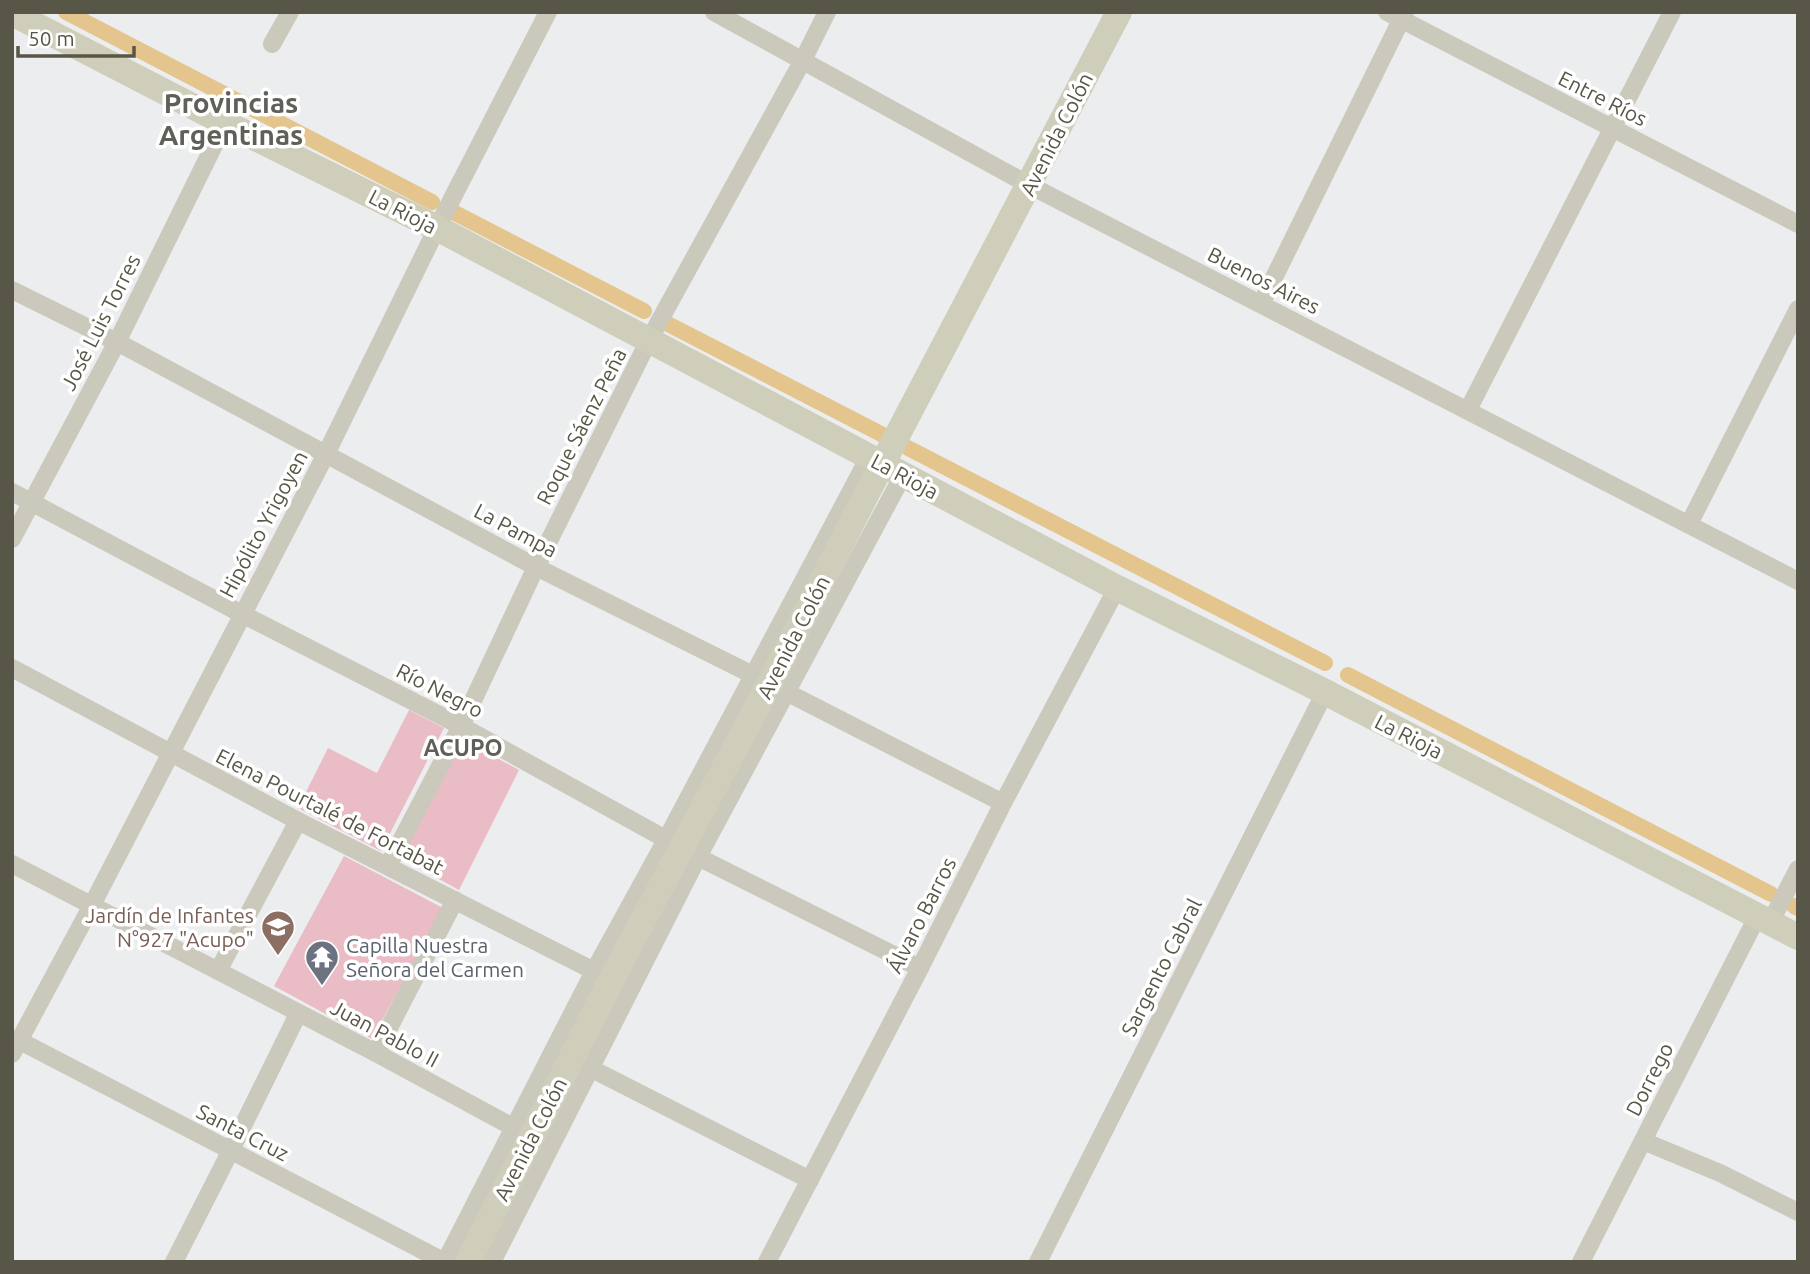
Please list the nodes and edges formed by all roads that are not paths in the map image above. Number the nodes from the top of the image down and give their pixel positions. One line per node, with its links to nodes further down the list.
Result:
1 (290, 12): 9 (street)
2 (548, 12): 15 (street, Hipólito Yrigoyen)
3 (713, 12): 10 (street, Buenos Aires)
4 (827, 12): 10 (street, Roque Sáenz Peña)
5 (1118, 12): 13 (street, Avenida Colón)
6 (1672, 12): 12 (street)
7 (12, 14): 11 (street, La Rioja)
8 (1398, 15): 12 (street, Entre Ríos); 17 (street)
9 (272, 44)
10 (803, 60): 13 (street, Buenos Aires); 19 (street, Roque Sáenz Peña)
11 (225, 123): 15 (street, La Rioja); 20 (street, José Luis Torres)
12 (1612, 129): 14 (street, Entre Ríos); 21 (street)
13 (1030, 185): 17 (street, Buenos Aires); 23 (street, Avenida Colón)
14 (1798, 224)
15 (437, 228): 19 (street, La Rioja); 22 (street, Hipólito Yrigoyen)
16 (12, 290): 20 (street, La Pampa)
17 (1261, 304): 21 (street, Buenos Aires)
18 (1798, 309): 26 (street)
19 (649, 340): 23 (street, La Rioja); 28 (street, Roque Sáenz Peña)
20 (117, 342): 22 (street, La Pampa); 25 (street, José Luis Torres)
21 (1468, 410): 26 (street, Buenos Aires)
22 (326, 454): 28 (street, La Pampa); 31 (street, Hipólito Yrigoyen)
23 (885, 465): 30 (street, La Rioja); 33 (street, Avenida Colón)
24 (12, 492): 25 (street, Río Negro)
25 (32, 502): 27 (street, José Luis Torres); 31 (street, Río Negro)
26 (1689, 524): 29 (street, Buenos Aires)
27 (12, 539)
28 (536, 567): 33 (street, La Pampa); 35 (street, Roque Sáenz Peña)
29 (1798, 580)
30 (1117, 588): 34 (street, La Rioja); 37 (street, Álvaro Barros)
31 (242, 614): 35 (street, Río Negro); 36 (street, Hipólito Yrigoyen)
32 (12, 668): 36 (street, Elena Pourtalé de Fortabat)
33 (769, 684): 37 (street, La Pampa); 39 (street, Avenida Colón)
34 (1325, 692): 45 (street, La Rioja); 64 (street, Sargento Cabral)
35 (461, 726): 39 (street, Río Negro); 41 (street, Roque Sáenz Peña)
36 (170, 753): 38 (street, Elena Pourtalé de Fortabat); 44 (street, Hipólito Yrigoyen)
37 (1003, 803): 47 (street, Álvaro Barros)
38 (298, 821): 41 (street, Elena Pourtalé de Fortabat); 48 (street)
39 (682, 847): 47 (street, Río Negro); 49 (street, Avenida Colón)
40 (12, 864): 44 (street, Juan Pablo II)
41 (388, 866): 43 (street, Elena Pourtalé de Fortabat)
42 (1798, 869): 45 (street, Dorrego)
43 (455, 900): 49 (street, Elena Pourtalé de Fortabat); 52 (street)
44 (92, 905): 48 (street, Juan Pablo II); 51 (street, Hipólito Yrigoyen)
45 (1763, 920): 46 (street, La Rioja); 55 (street, Dorrego)
46 (1798, 937)
47 (920, 968): 57 (street, Álvaro Barros)
48 (218, 971): 50 (street, Juan Pablo II)
49 (612, 980): 53 (street, Avenida Colón); 54 (street, Avenida Colón)
50 (298, 1014): 52 (street, Juan Pablo II); 56 (street)
51 (16, 1048): 56 (street, Santa Cruz)
52 (376, 1053): 54 (street, Juan Pablo II)
53 (590, 1068): 54 (street, Avenida Colón); 57 (street)
54 (532, 1137): 60 (street, Avenida Colón); 61 (street, Avenida Colón); 62 (street, Avenida Colón)
55 (1643, 1141): 58 (street); 65 (street, Dorrego)
56 (230, 1152): 59 (street); 60 (street, Santa Cruz)
57 (810, 1180): 63 (street, Álvaro Barros)
58 (1798, 1212)
59 (174, 1262)
60 (445, 1262)
61 (468, 1262)
62 (492, 1262)
63 (767, 1262)
64 (1038, 1262)
65 (1581, 1262)

